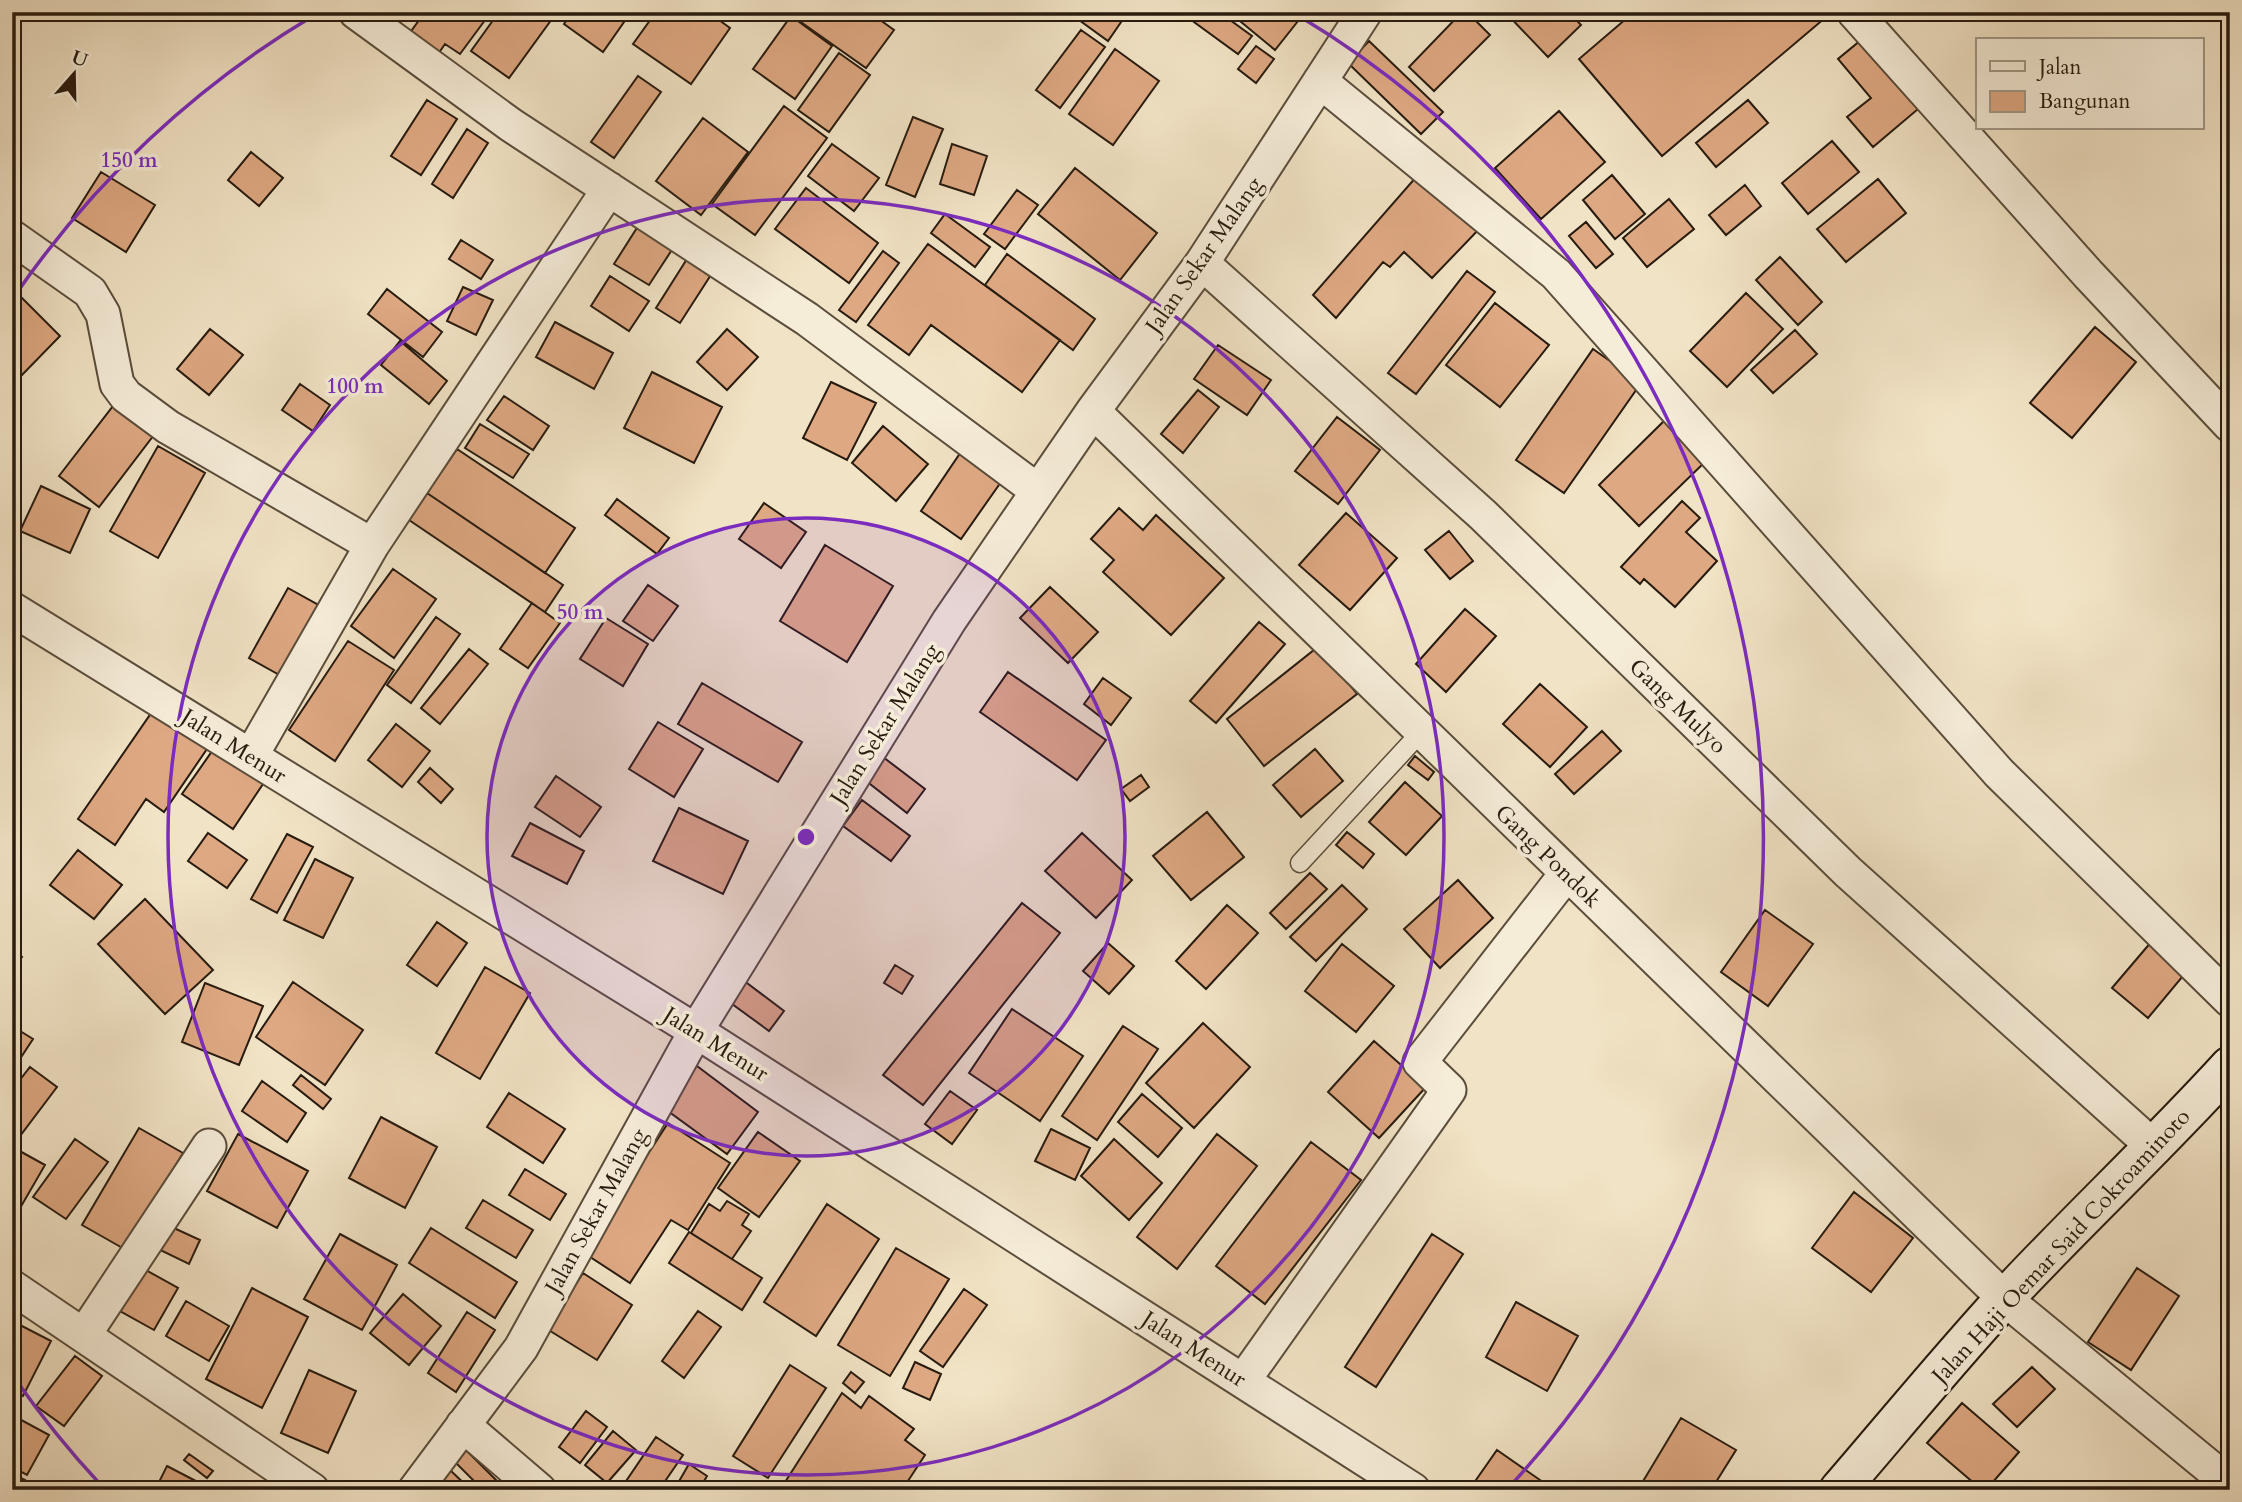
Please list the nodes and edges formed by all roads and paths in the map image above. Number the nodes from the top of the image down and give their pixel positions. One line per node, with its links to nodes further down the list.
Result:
1 (356, 12): 5 (street)
2 (1365, 12): 4 (street, Jalan Sekar Malang)
3 (1854, 12): 9 (street)
4 (1320, 80): 7 (street, Jalan Sekar Malang); 17 (street)
5 (609, 189): 10 (street); 11 (street)
6 (12, 237): 11 (street)
7 (1202, 263): 8 (street, Jalan Sekar Malang); 21 (street, Gang Mulyo)
8 (1093, 411): 10 (street, Jalan Sekar Malang); 13 (street, Gang Pondok)
9 (2229, 423)
10 (1038, 491): 18 (street, Jalan Sekar Malang)
11 (372, 545): 14 (street)
12 (12, 610): 14 (street, Jalan Menur)
13 (1421, 733): 15 (lane); 16 (street, Gang Pondok)
14 (251, 757): 18 (street, Jalan Menur)
15 (1300, 863)
16 (1567, 873): 23 (street, Gang Pondok); 25 (street)
17 (2230, 1000)
18 (696, 1031): 25 (street, Jalan Menur); 26 (street, Jalan Sekar Malang)
19 (2230, 1066): 21 (main road, Jalan Haji Oemar Said Cokroaminoto)
20 (209, 1146): 24 (street)
21 (2155, 1148): 23 (main road, Jalan Haji Oemar Said Cokroaminoto)
22 (12, 1287): 24 (street)
23 (2005, 1299): 27 (street, Gang Pondok); 32 (main road, Jalan Haji Oemar Said Cokroaminoto)
24 (83, 1335): 28 (street)
25 (1243, 1381): 31 (street, Jalan Menur)
26 (463, 1425): 29 (street, Jalan Sekar Malang); 30 (street)
27 (2230, 1484)
28 (312, 1490)
29 (415, 1490)
30 (540, 1490)
31 (1413, 1490)
32 (1839, 1490)

